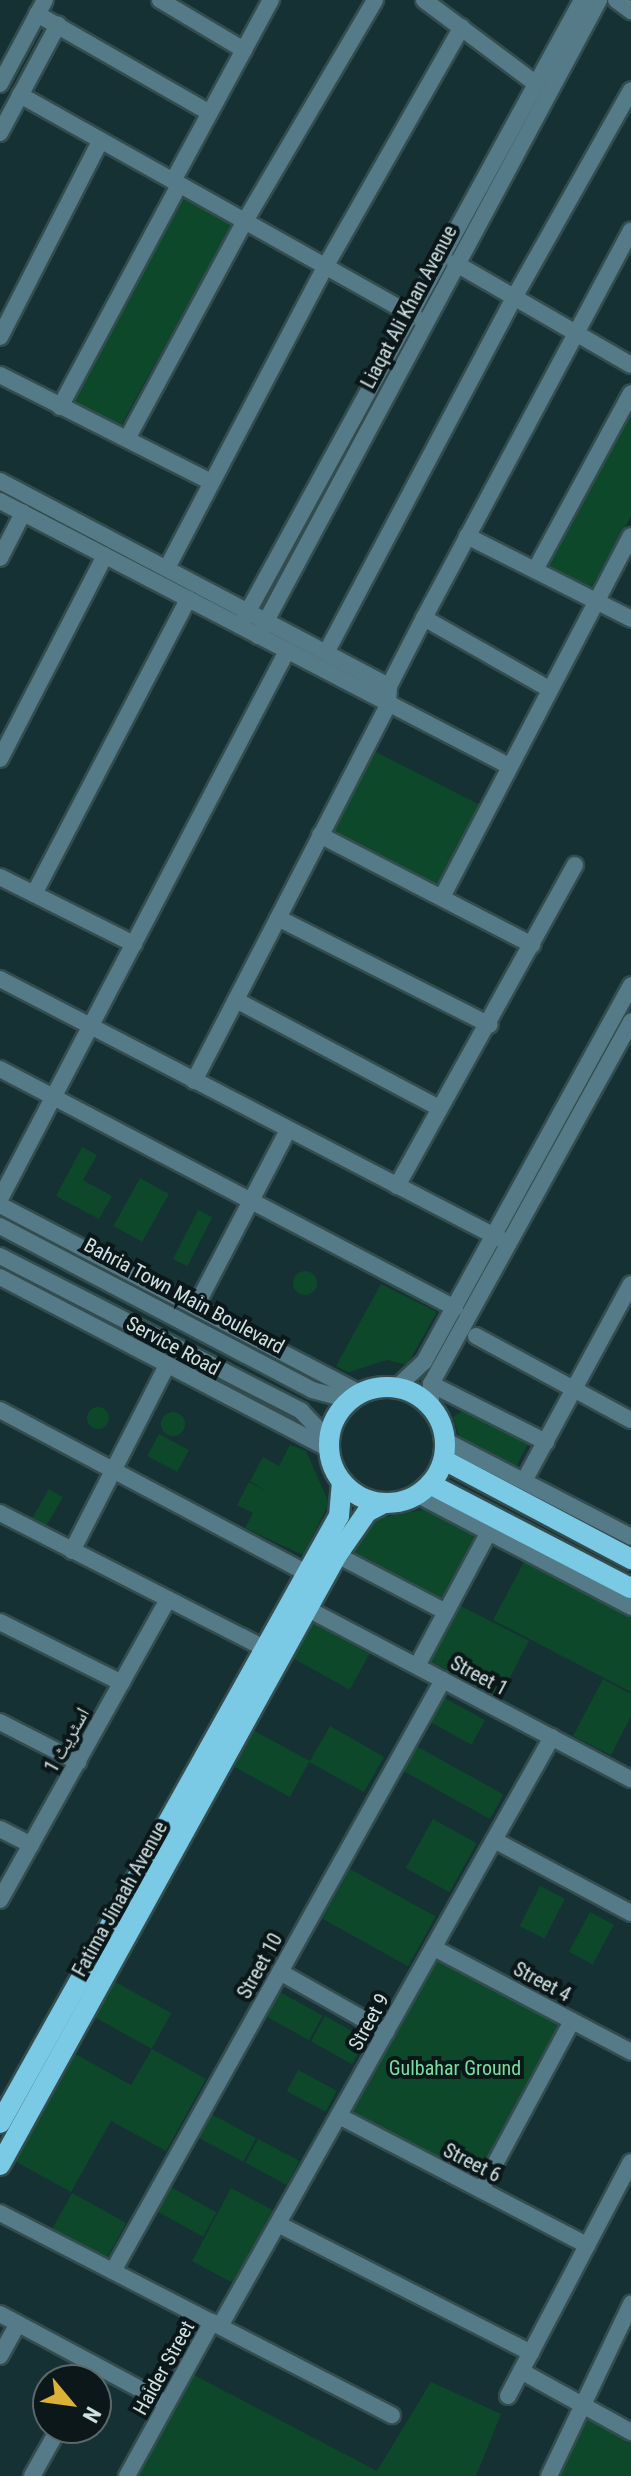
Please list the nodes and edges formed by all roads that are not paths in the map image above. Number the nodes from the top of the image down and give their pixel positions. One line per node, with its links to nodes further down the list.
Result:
1 (160, 0): 12 (street)
2 (271, 0): 12 (street)
3 (375, 0): 22 (street)
4 (582, 0): 13 (street, Liaqat Ali Khan Avenue)
5 (599, 0): 18 (street, Liaqat Ali Khan Avenue)
6 (616, 0): 9 (street)
7 (433, 2): 11 (street)
8 (41, 7): 10 (street); 14 (street)
9 (631, 11)
10 (58, 25): 16 (street); 17 (street)
11 (462, 27): 13 (street); 25 (street)
12 (244, 50): 17 (street)
13 (535, 83): 18 (street, Liaqat Ali Khan Avenue)
14 (0, 84)
15 (631, 90): 26 (street)
16 (20, 95): 19 (street); 20 (street)
17 (210, 113): 21 (street)
18 (519, 130): 24 (street, Liaqat Ali Khan Avenue); 27 (street, Liaqat Ali Khan Avenue)
19 (0, 133)
20 (101, 140): 21 (street); 30 (street)
21 (176, 183): 22 (street); 34 (street)
22 (245, 221): 25 (street); 35 (street)
23 (631, 231): 29 (street)
24 (455, 263): 26 (street); 28 (street, Liaqat Ali Khan Avenue)
25 (325, 267): 27 (street); 37 (street)
26 (515, 296): 29 (street); 54 (street)
27 (407, 313): 28 (street); 48 (street, Liaqat Ali Khan Avenue)
28 (423, 321): 52 (street, Liaqat Ali Khan Avenue)
29 (574, 331): 31 (street); 40 (street)
30 (0, 337)
31 (631, 365)
32 (0, 375): 34 (street)
33 (631, 393): 45 (street)
34 (60, 407): 35 (street)
35 (127, 439): 37 (street)
36 (0, 481): 44 (street)
37 (211, 482): 44 (street)
38 (0, 501): 39 (street)
39 (23, 513): 42 (street); 43 (street)
40 (467, 536): 45 (street); 49 (street)
41 (631, 536): 47 (street)
42 (105, 556): 46 (street); 58 (street)
43 (0, 558)
44 (167, 568): 48 (street)
45 (535, 570): 47 (street)
46 (188, 599): 51 (street); 63 (street)
47 (596, 602): 50 (street); 56 (street)
48 (249, 610): 51 (street, Liaqat Ali Khan Avenue); 52 (street)
49 (424, 618): 55 (street); 56 (street)
50 (631, 619)
51 (240, 626): 52 (street)
52 (262, 628): 53 (street); 54 (street)
53 (287, 651): 57 (street); 66 (street)
54 (327, 651): 55 (street)
55 (389, 686): 57 (street)
56 (549, 689): 59 (street)
57 (388, 705): 59 (street); 60 (street)
58 (0, 759)
59 (509, 766): 64 (street)
60 (320, 835): 64 (street); 65 (street)
61 (575, 865): 67 (street)
62 (0, 877): 63 (street)
63 (34, 894): 66 (street)
64 (442, 897): 67 (street)
65 (278, 918): 70 (street); 72 (street)
66 (134, 944): 73 (street)
67 (532, 945): 72 (street)
68 (0, 979): 73 (street)
69 (631, 985): 83 (street)
70 (236, 1000): 75 (street); 77 (street)
71 (631, 1021): 83 (street)
72 (490, 1025): 77 (street)
73 (89, 1027): 75 (street); 76 (street)
74 (0, 1069): 76 (street)
75 (194, 1081): 78 (street)
76 (54, 1097): 80 (street); 81 (street)
77 (439, 1108): 79 (street)
78 (288, 1130): 79 (street); 80 (street)
79 (397, 1186): 83 (street)
80 (250, 1201): 87 (street); 88 (street)
81 (0, 1202): 87 (street)
82 (0, 1226): 95 (street, Bahria Town Main Boulevard)
83 (501, 1240): 88 (street); 92 (street)
84 (0, 1256): 100 (street)
85 (0, 1277): 91 (street, Service Road)
86 (631, 1284): 89 (street)
87 (196, 1306): 95 (street)
88 (455, 1308): 93 (street)
89 (624, 1313): 94 (street)
90 (476, 1336): 94 (street)
91 (167, 1365): 100 (street, Service Road); 102 (street)
92 (431, 1384): 96 (street); 99 (street)
93 (397, 1387): 95 (main road); 96 (main road)
94 (574, 1390): 98 (street); 99 (street)
95 (355, 1396): 100 (main road)
96 (431, 1406): 101 (main road)
97 (0, 1410): 102 (street)
98 (631, 1420)
99 (546, 1442): 103 (street)
100 (329, 1445): 104 (main road)
101 (445, 1451): 103 (street); 105 (main road); 112 (main road)
102 (113, 1468): 110 (street); 113 (street)
103 (524, 1481): 109 (street)
104 (342, 1482): 106 (main road); 113 (main road, Fatima Jinaah Avenue)
105 (424, 1490): 106 (main road); 108 (street); 114 (main road)
106 (384, 1503): 111 (main road, Fatima Jinaah Avenue)
107 (0, 1513): 110 (street)
108 (489, 1532): 116 (street); 118 (street)
109 (631, 1537)
110 (72, 1551): 115 (street)
111 (337, 1555): 117 (main road, Fatima Jinaah Avenue); 118 (street)
112 (631, 1559)
113 (307, 1573): 120 (main road, Fatima Jinaah Avenue)
114 (631, 1588)
115 (168, 1600): 120 (street); 123 (street, اسٹریٹ 1)
116 (631, 1607)
117 (308, 1609): 120 (main road, Fatima Jinaah Avenue); 121 (street, Street 1)
118 (446, 1612): 121 (street)
119 (0, 1622): 123 (street)
120 (273, 1653): 139 (main road, Fatima Jinaah Avenue); 141 (main road, Fatima Jinaah Avenue)
121 (417, 1666): 122 (street, Street 1)
122 (443, 1680): 125 (street, Street 1); 134 (street, Street 10)
123 (122, 1683): 126 (street, اسٹریٹ 1)
124 (0, 1722): 126 (street)
125 (552, 1737): 127 (street, Street 1); 129 (street, Street 9)
126 (78, 1762): 130 (street, اسٹریٹ 1)
127 (631, 1779)
128 (0, 1829): 130 (street)
129 (494, 1840): 132 (street); 133 (street, Street 9)
130 (31, 1845): 131 (street, اسٹریٹ 1)
131 (0, 1900)
132 (631, 1913)
133 (434, 1948): 135 (street, Street 4); 136 (street, Street 9)
134 (280, 1972): 136 (street); 146 (street, Street 10)
135 (572, 2021): 137 (street, Street 4); 142 (street)
136 (386, 2032): 138 (street, Street 9)
137 (631, 2052)
138 (339, 2116): 142 (street, Street 6); 144 (street, Street 9)
139 (0, 2123)
140 (631, 2162): 145 (street)
141 (0, 2165)
142 (481, 2190): 145 (street, Street 6)
143 (0, 2213): 146 (street)
144 (278, 2224): 150 (street, Street 9); 152 (street)
145 (587, 2245): 152 (street)
146 (113, 2271): 150 (street)
147 (631, 2304): 151 (street)
148 (0, 2314): 149 (street)
149 (18, 2324): 153 (street); 154 (street)
150 (216, 2324): 158 (street, Haider Street); 160 (street)
151 (624, 2330): 159 (street)
152 (531, 2353): 155 (street)
153 (0, 2356)
154 (93, 2364)
155 (521, 2371): 157 (street); 159 (street)
156 (112, 2374): 158 (street)
157 (508, 2396)
158 (166, 2403): 164 (street, Haider Street)
159 (580, 2406): 161 (street); 165 (street)
160 (392, 2415)
161 (631, 2432)
162 (50, 2444): 163 (street)
163 (32, 2476)
164 (127, 2476)
165 (549, 2476)

